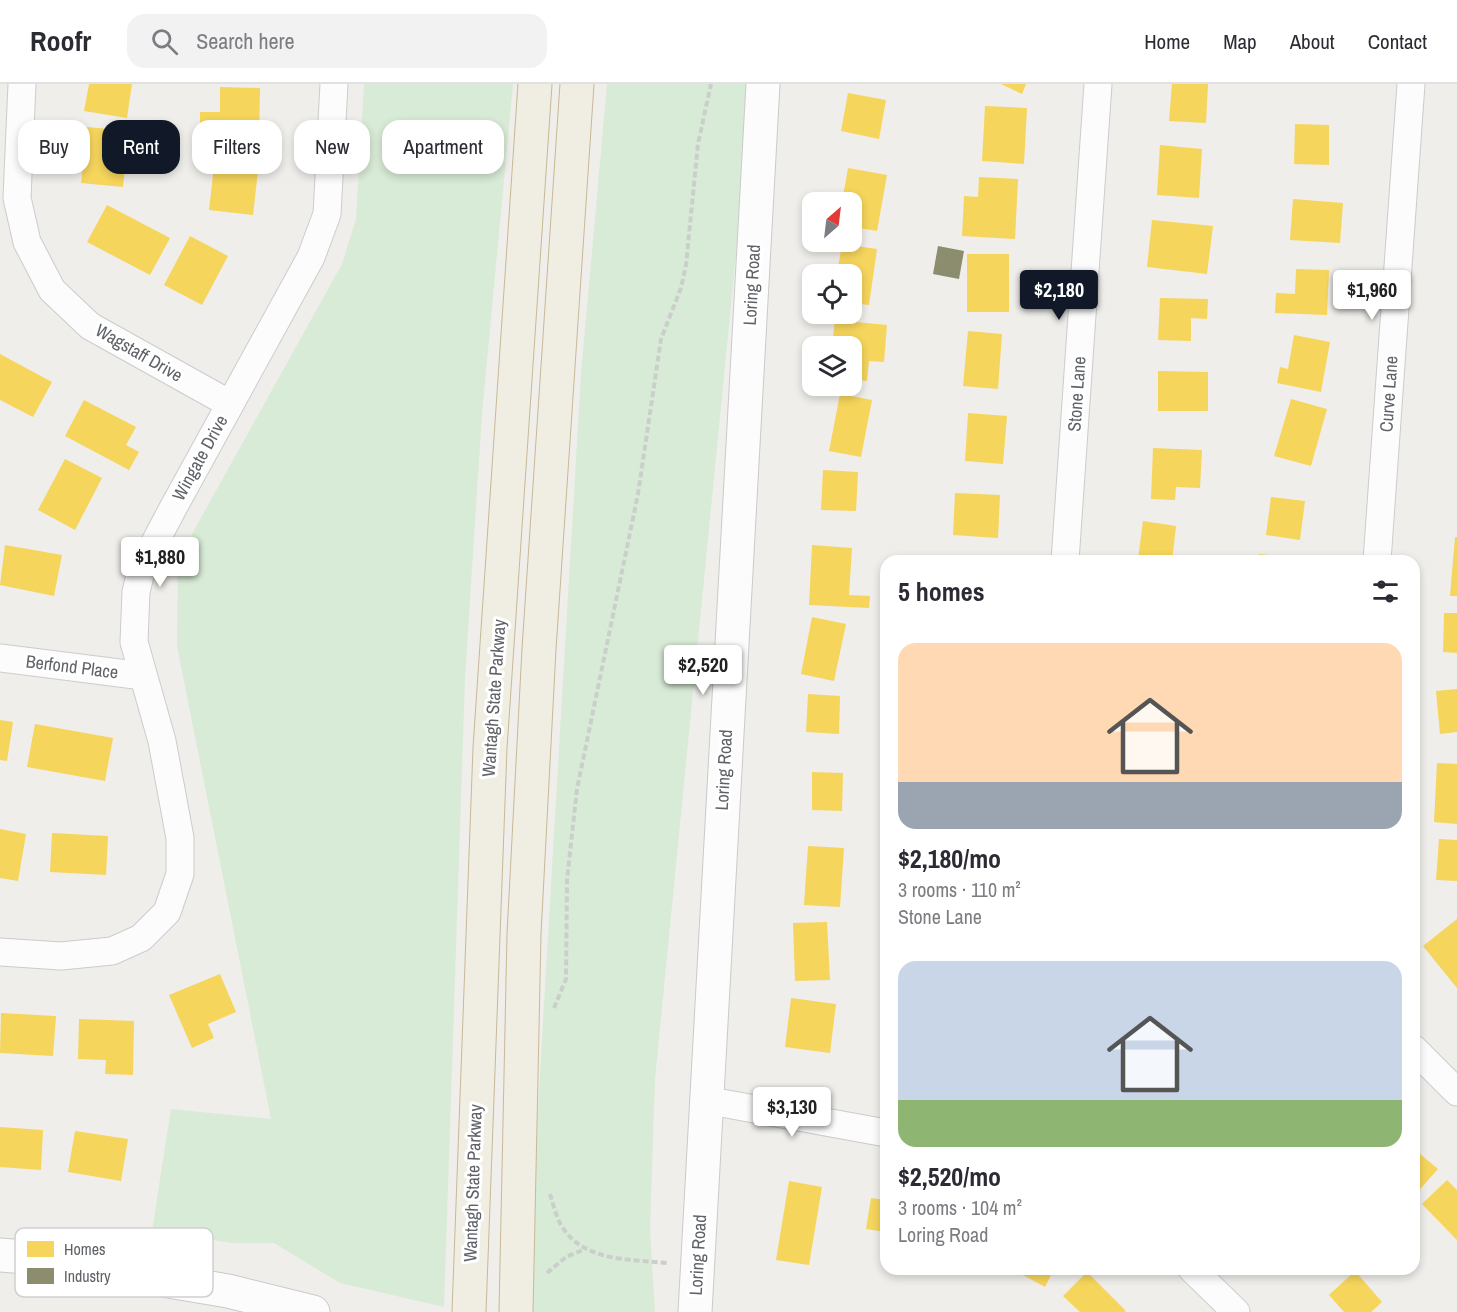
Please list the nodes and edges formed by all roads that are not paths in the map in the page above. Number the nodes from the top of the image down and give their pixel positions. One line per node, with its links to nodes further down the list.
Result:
1 (22, 84): 8 (street, Wagstaff Drive)
2 (334, 84): 8 (street, Wingate Drive)
3 (535, 84): 23 (highway, Wantagh State Parkway)
4 (577, 84): 24 (highway)
5 (763, 84): 16 (street, Loring Road)
6 (1098, 84): 9 (street, Stone Lane)
7 (1411, 84): 10 (street, Curve Lane)
8 (230, 404): 12 (street, Wingate Drive)
9 (1065, 555)
10 (1377, 555)
11 (0, 658): 12 (street, Berfond Place)
12 (143, 676): 13 (street, Wingate Drive)
13 (0, 952)
14 (1420, 1055): 15 (street)
15 (1457, 1092)
16 (705, 1100): 17 (street); 25 (street, Loring Road)
17 (880, 1132)
18 (0, 1255): 19 (street)
19 (15, 1256)
20 (1198, 1275): 26 (street)
21 (213, 1288): 22 (street)
22 (313, 1312)
23 (469, 1312)
24 (516, 1312)
25 (695, 1312)
26 (1236, 1312)

